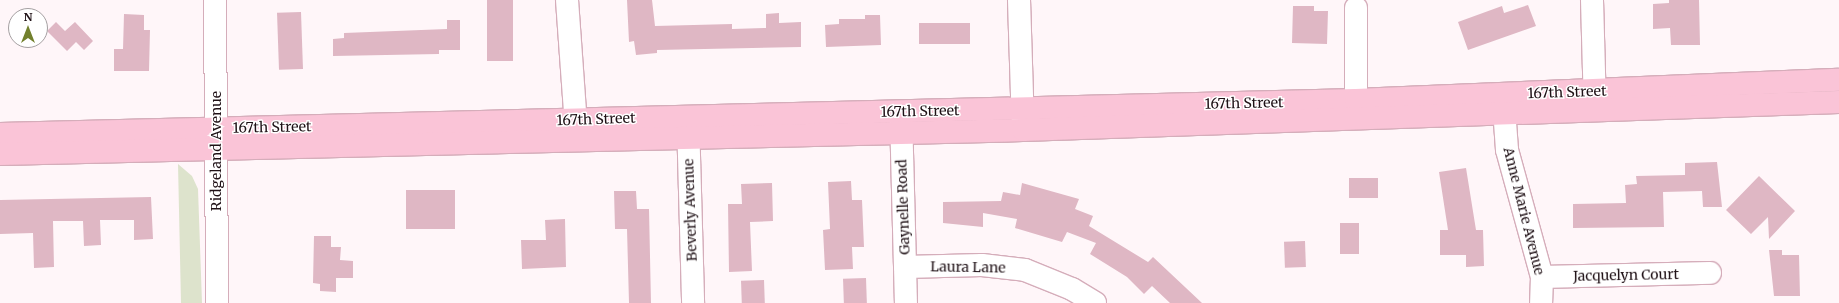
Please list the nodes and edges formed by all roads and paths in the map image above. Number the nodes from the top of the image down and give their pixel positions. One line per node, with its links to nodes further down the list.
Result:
1 (215, 0): 21 (street, Ridgeland Avenue)
2 (566, 0): 16 (street)
3 (1019, 0): 11 (street)
4 (1592, 0): 7 (street)
5 (1356, 8): 9 (street)
6 (1839, 80): 7 (main road, 167th Street)
7 (1595, 91): 8 (main road, 167th Street); 13 (street)
8 (1503, 94): 9 (main road, 167th Street); 14 (street, Anne Marie Avenue)
9 (1356, 100): 11 (main road, 167th Street)
10 (1839, 102): 13 (main road, 167th Street)
11 (1022, 108): 12 (main road, 167th Street); 17 (street)
12 (901, 111): 15 (main road, 167th Street); 18 (street, Gaynelle Road)
13 (1595, 112): 14 (main road, 167th Street)
14 (1503, 116): 17 (main road, 167th Street); 25 (street, Anne Marie Avenue)
15 (688, 117): 16 (main road, 167th Street); 20 (street, Beverly Avenue)
16 (576, 130): 20 (main road, 167th Street); 21 (main road, 167th Street)
17 (1023, 130): 18 (main road, 167th Street)
18 (900, 133): 20 (main road, 167th Street); 23 (street, Gaynelle Road)
19 (0, 134): 21 (main road, 167th Street)
20 (688, 138): 27 (street, Beverly Avenue)
21 (216, 139): 22 (main road, 167th Street); 26 (street, Ridgeland Avenue)
22 (0, 154)
23 (905, 267): 28 (street, Gaynelle Road); 29 (street, Laura Lane)
24 (1710, 273): 25 (street, Jacquelyn Court)
25 (1542, 277): 30 (street, Anne Marie Avenue)
26 (217, 303)
27 (693, 303)
28 (906, 303)
29 (1095, 303)
30 (1541, 303)

